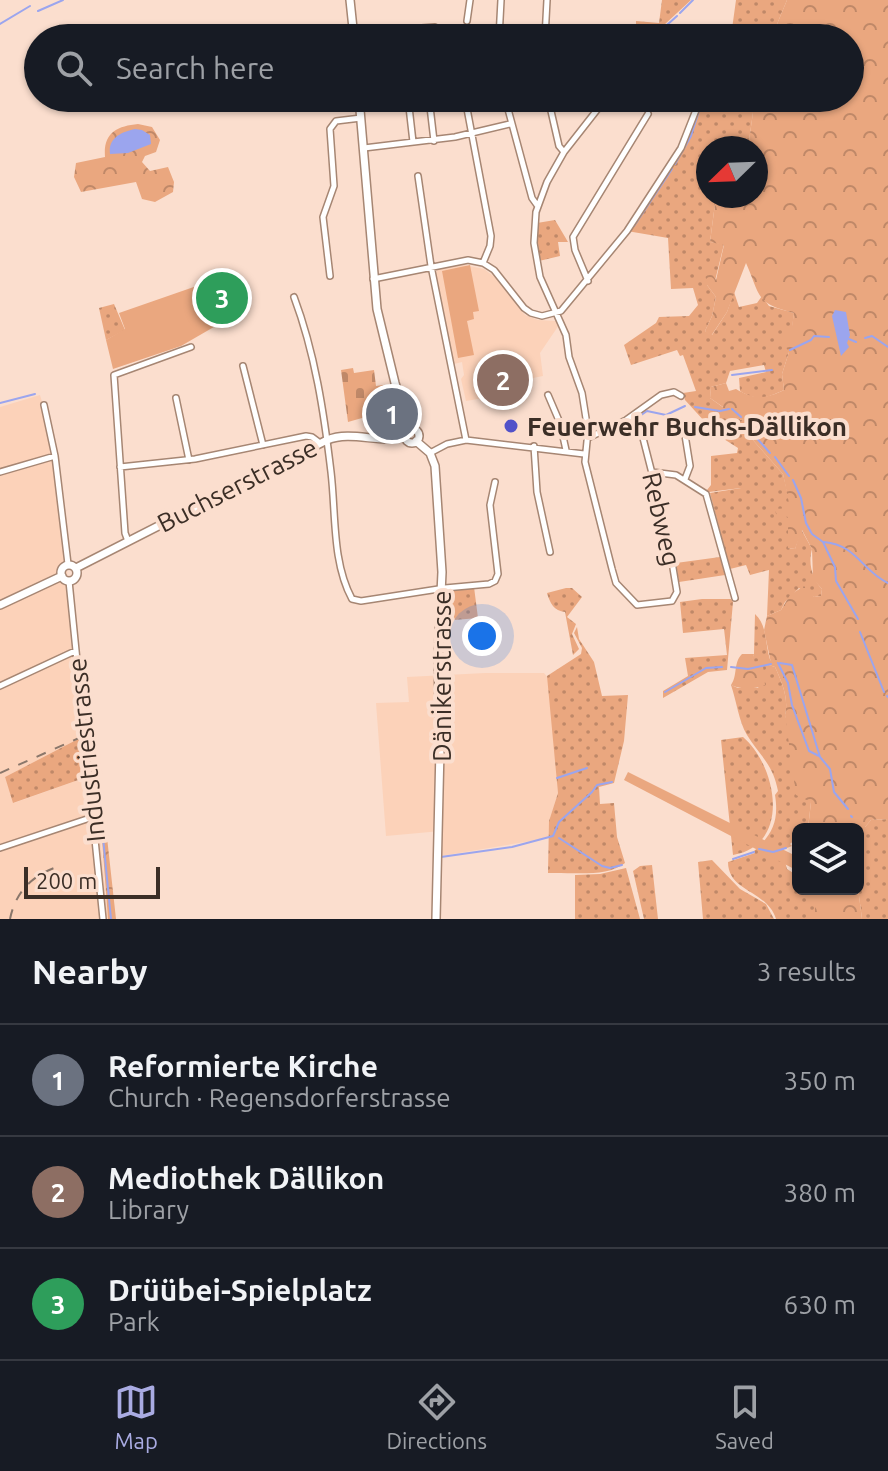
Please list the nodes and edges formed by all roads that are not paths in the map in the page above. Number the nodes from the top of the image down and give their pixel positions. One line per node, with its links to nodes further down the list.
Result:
1 (350, 0): 6 (street)
2 (470, 0): 5 (street)
3 (501, 0): 7 (street)
4 (547, 0): 8 (street)
5 (467, 21)
6 (352, 24)
7 (500, 24)
8 (546, 24)
9 (360, 112): 18 (street)
10 (410, 112): 22 (street)
11 (431, 112): 21 (street)
12 (468, 112): 20 (street)
13 (508, 112): 19 (street)
14 (551, 112): 24 (street)
15 (595, 112): 24 (street)
16 (695, 112): 31 (street)
17 (648, 114): 31 (street)
18 (361, 118): 23 (street); 29 (street)
19 (510, 124): 20 (street); 26 (street)
20 (472, 134): 21 (street); 27 (street)
21 (434, 141): 22 (street)
22 (413, 142): 23 (street)
23 (364, 148): 30 (street)
24 (564, 152): 26 (street)
25 (418, 176): 28 (street)
26 (537, 205): 33 (street)
27 (483, 263): 28 (street); 33 (street)
28 (431, 266): 30 (street); 45 (street)
29 (330, 276)
30 (373, 279): 40 (street)
31 (588, 281): 33 (street)
32 (294, 297): 47 (street)
33 (556, 313): 43 (street)
34 (191, 347): 55 (street)
35 (243, 366): 48 (street)
36 (548, 395): 50 (street)
37 (681, 396): 43 (street)
38 (176, 398): 54 (street)
39 (44, 405): 53 (street)
40 (410, 429): 42 (street); 46 (street)
41 (685, 435): 58 (street)
42 (405, 437): 46 (street); 47 (street, Buchserstrasse)
43 (588, 438): 52 (street)
44 (643, 438): 57 (street, Rebweg)
45 (466, 440): 49 (street); 51 (street)
46 (416, 441): 51 (street)
47 (323, 442): 48 (street); 60 (street, Buchserstrasse); 64 (street)
48 (263, 445): 54 (street)
49 (534, 446): 50 (street); 61 (street)
50 (566, 450): 52 (street)
51 (430, 453): 64 (street, Dänikerstrasse)
52 (584, 454): 57 (street, Rebweg)
53 (55, 456): 56 (street); 62 (street)
54 (189, 460): 55 (street)
55 (120, 467): 60 (street)
56 (0, 472)
57 (652, 472): 58 (street)
58 (685, 479): 65 (street)
59 (495, 482): 64 (street)
60 (128, 541): 62 (street, Buchserstrasse)
61 (550, 552)
62 (72, 566): 63 (street); 63 (street)
63 (65, 578): 66 (street); 67 (street, Industriestrasse)
64 (441, 588): 72 (street, Dänikerstrasse)
65 (735, 598)
66 (0, 605)
67 (75, 651): 68 (street); 69 (street, Industriestrasse)
68 (0, 686)
69 (93, 817): 70 (street); 71 (street, Industriestrasse)
70 (0, 848)
71 (103, 919)
72 (436, 919)

